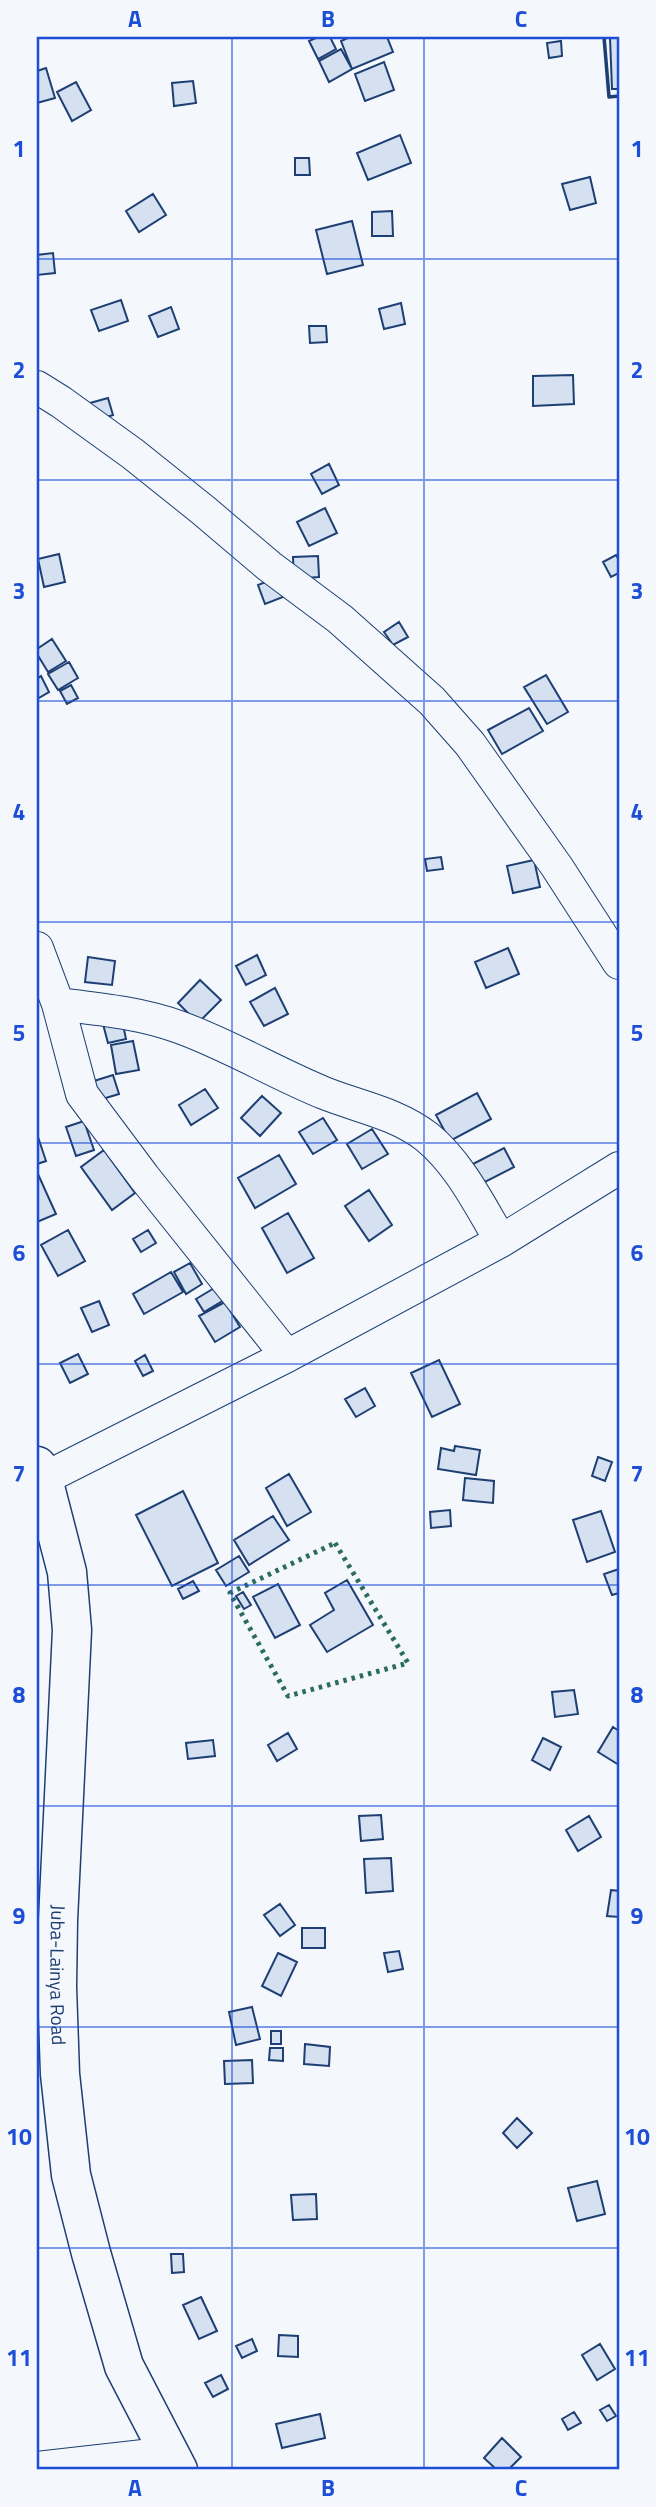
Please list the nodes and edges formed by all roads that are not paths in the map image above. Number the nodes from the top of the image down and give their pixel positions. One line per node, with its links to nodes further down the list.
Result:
1 (37, 387): 3 (street)
2 (37, 948): 4 (street)
3 (619, 963)
4 (58, 1004): 6 (street); 7 (street)
5 (619, 1168): 6 (street)
6 (501, 1241): 7 (street)
7 (287, 1356): 8 (street)
8 (40, 1473): 9 (main road, Juba-Lainya Road)
9 (47, 1972): 10 (main road, Juba-Lainya Road)
10 (174, 2462): 11 (street)
11 (37, 2468)

